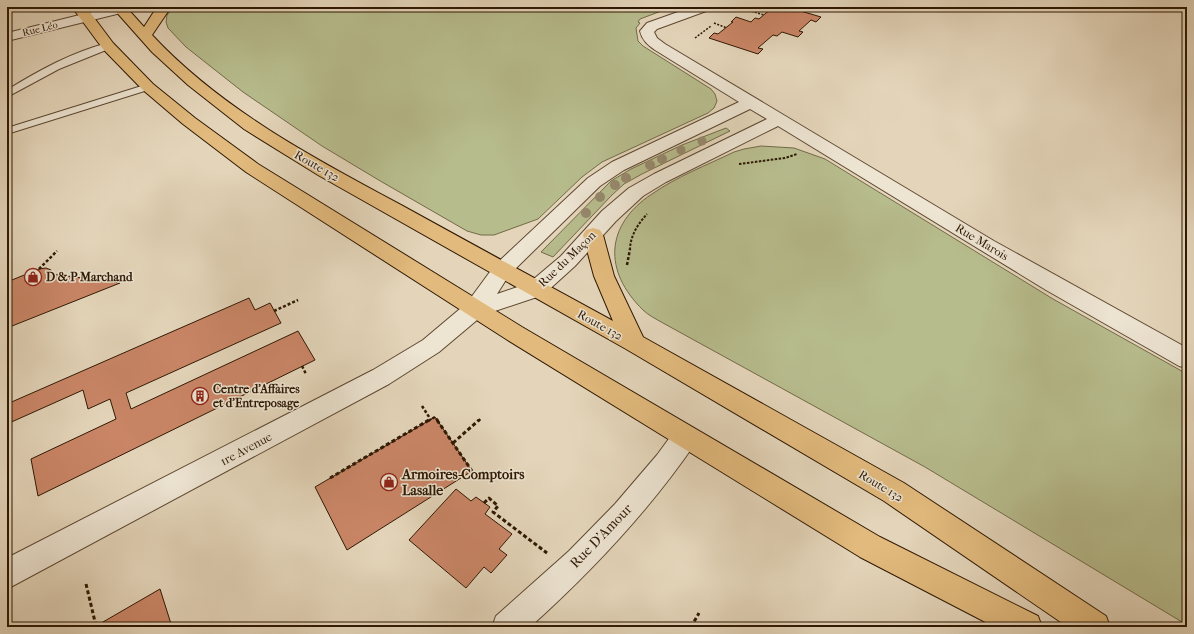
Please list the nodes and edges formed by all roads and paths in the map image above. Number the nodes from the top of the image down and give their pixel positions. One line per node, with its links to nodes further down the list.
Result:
1 (164, 7): 10 (highway)
2 (704, 7): 16 (street)
3 (738, 7): 6 (path)
4 (756, 7): 6 (path)
5 (122, 8): 7 (street, Rue Léo); 10 (highway, Route 132)
6 (751, 11): 8 (path)
7 (83, 12): 11 (street, Rue Léo); 13 (highway)
8 (764, 15)
9 (715, 24): 12 (path)
10 (145, 36): 26 (highway, Route 132)
11 (7, 37)
12 (695, 38)
13 (108, 46): 14 (highway); 15 (lane)
14 (148, 87): 18 (lane); 29 (highway)
15 (7, 94)
16 (752, 102): 17 (street); 26 (street)
17 (779, 119): 22 (street, Rue du Maçon); 32 (street, Rue Marois)
18 (7, 131)
19 (802, 151): 20 (path)
20 (738, 164)
21 (653, 210): 24 (path)
22 (593, 235): 27 (street, Rue du Maçon); 31 (highway)
23 (56, 251): 25 (path)
24 (626, 268)
25 (39, 269)
26 (502, 270): 27 (highway, Route 132); 29 (street)
27 (536, 289): 29 (street, Rue du Maçon); 31 (highway, Route 132)
28 (298, 300): 30 (path)
29 (475, 309): 38 (highway); 44 (street, 1re Avenue)
30 (274, 311)
31 (634, 343): 51 (highway, Route 132)
32 (1187, 359)
33 (302, 366): 34 (path)
34 (306, 374)
35 (422, 406): 37 (path)
36 (482, 418): 39 (path)
37 (431, 420): 39 (path); 41 (path)
38 (686, 437): 43 (street, Rue D'Amour); 50 (highway)
39 (453, 443): 40 (path)
40 (472, 471)
41 (330, 478)
42 (484, 503): 43 (path)
43 (569, 570): 48 (street, Rue D'Amour)
44 (7, 574)
45 (86, 584): 47 (path)
46 (700, 613): 49 (path)
47 (96, 626)
48 (507, 627)
49 (691, 627)
50 (1027, 627)
51 (1095, 627)

